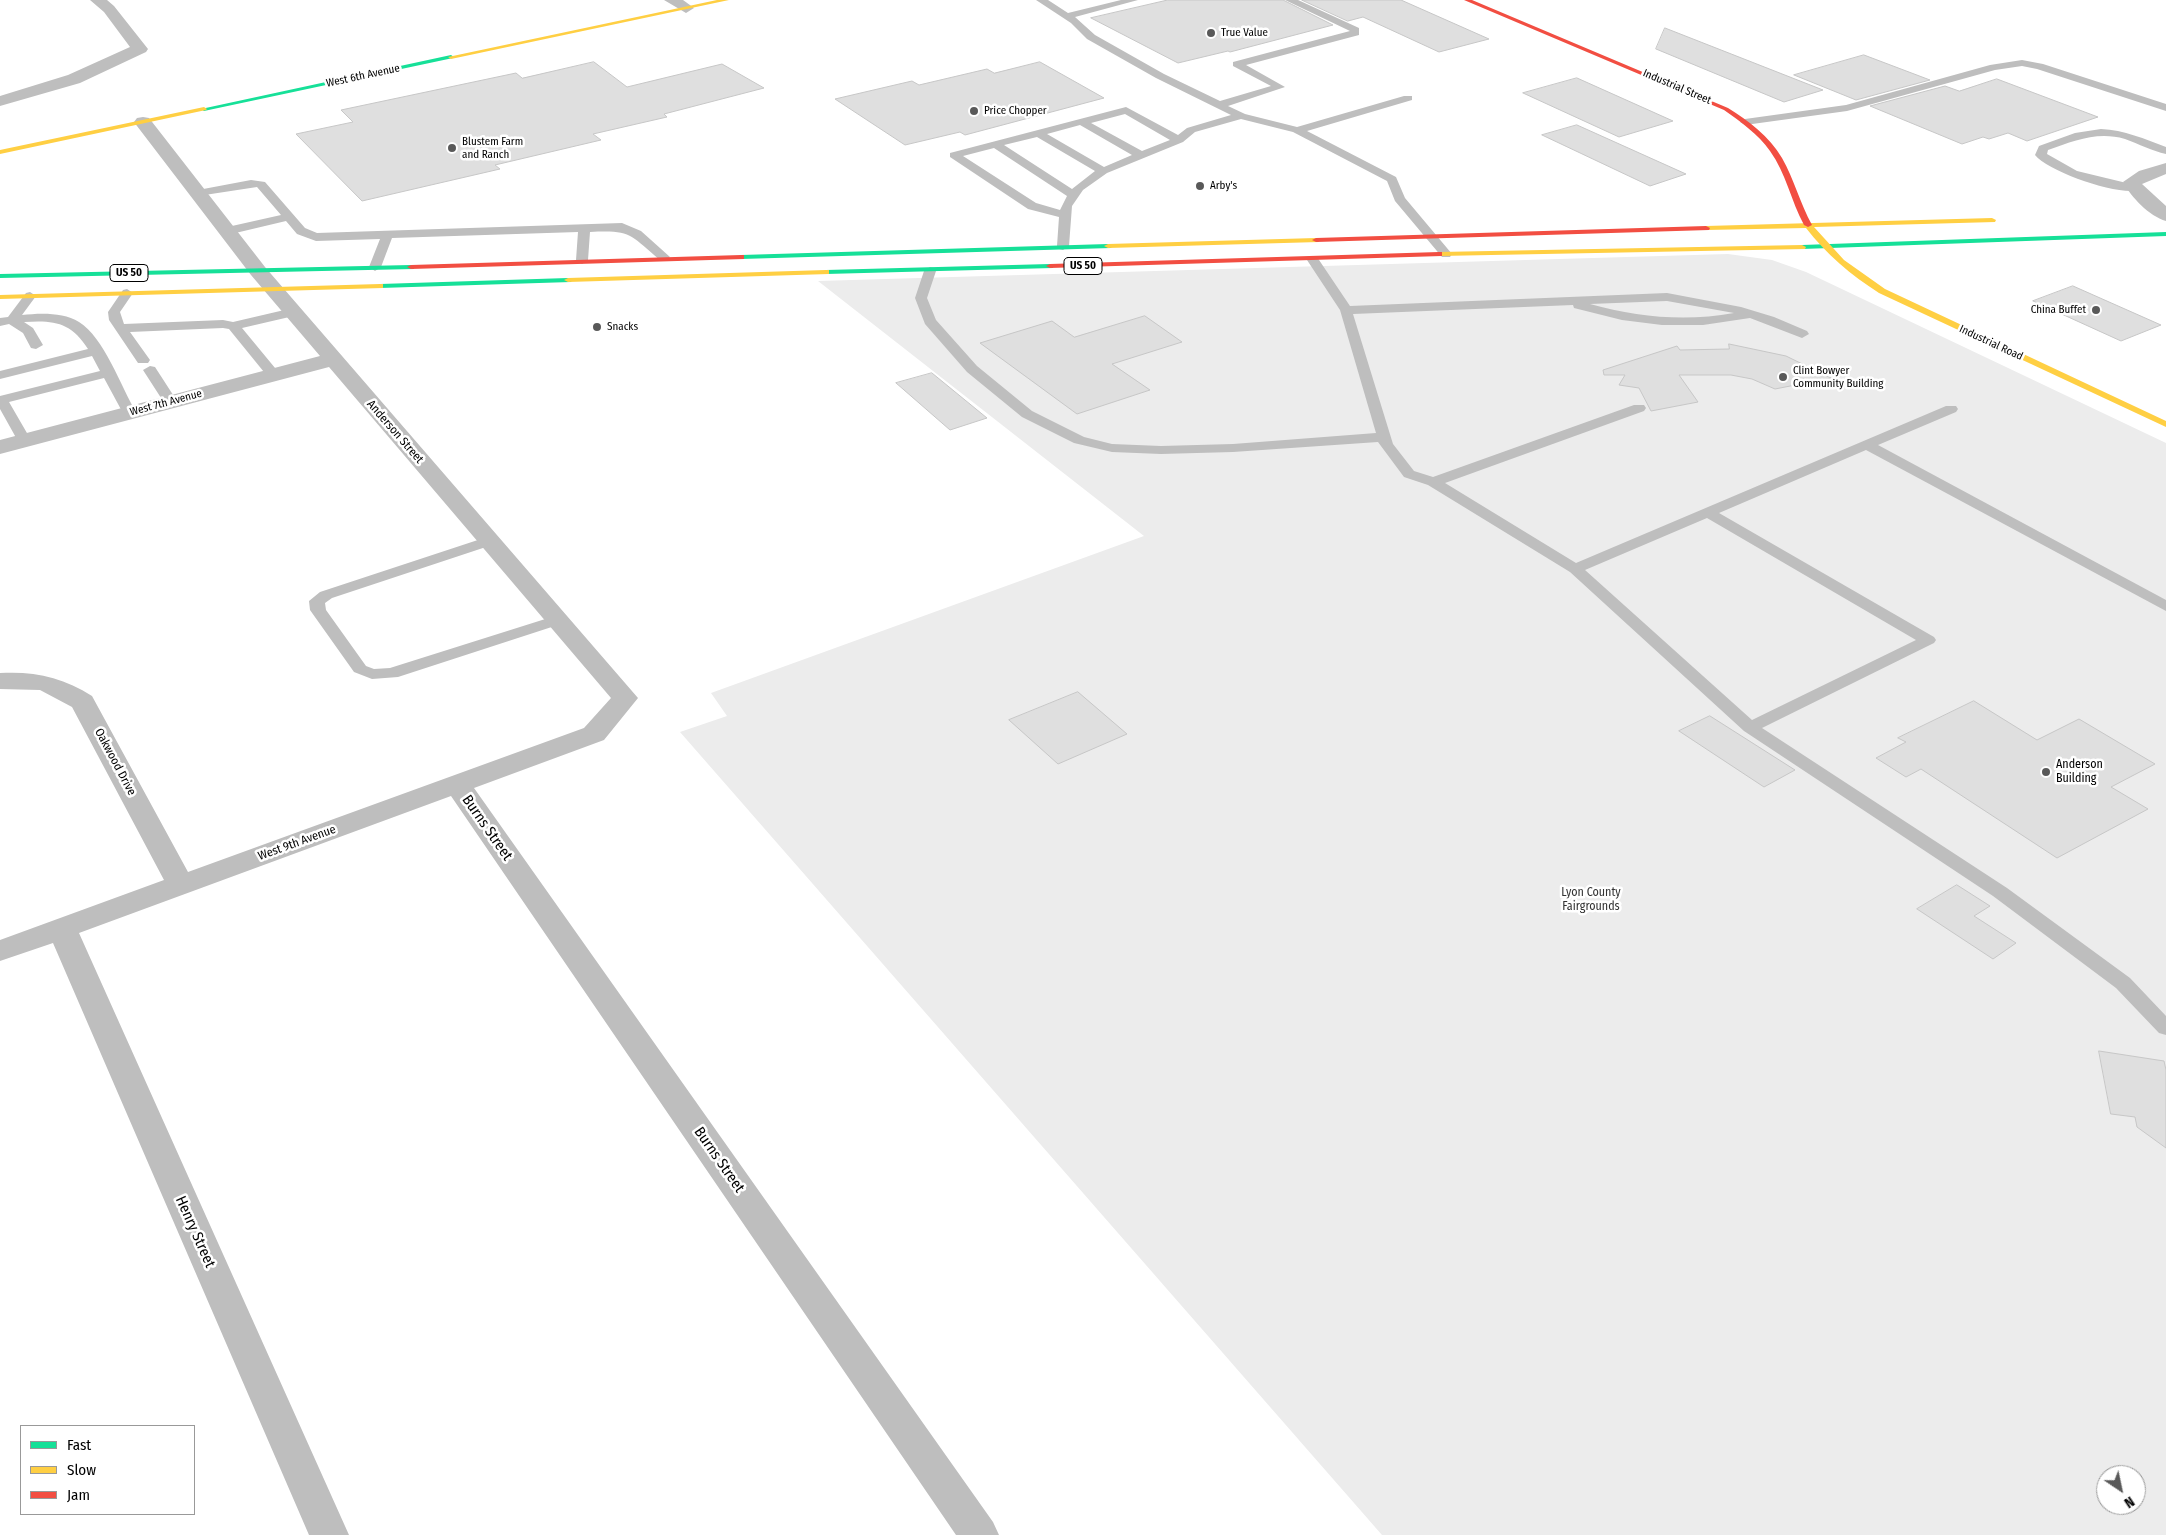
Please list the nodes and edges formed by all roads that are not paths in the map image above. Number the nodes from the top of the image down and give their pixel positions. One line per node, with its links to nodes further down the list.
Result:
1 (98, 0): 12 (street)
2 (672, 0): 9 (street)
3 (726, 0): 8 (main road, West 6th Avenue)
4 (1041, 0): 10 (lane)
5 (1133, 0): 10 (lane)
6 (1290, 0): 13 (lane)
7 (1467, 0): 18 (main road, Industrial Street)
8 (704, 2): 9 (main road, West 6th Avenue)
9 (686, 8): 16 (main road, West 6th Avenue)
10 (1066, 16): 13 (lane)
11 (1408, 98): 19 (lane)
12 (0, 101)
13 (1218, 104): 15 (lane)
14 (2166, 108): 18 (lane)
15 (1242, 116): 19 (lane); 21 (lane)
16 (143, 122): 24 (main road, West 6th Avenue); 29 (street, Anderson Street)
17 (1082, 122): 20 (lane); 21 (lane); 25 (lane)
18 (1745, 122): 36 (main road, Industrial Street)
19 (1297, 130): 41 (lane)
20 (1038, 133): 22 (lane); 27 (lane)
21 (1179, 140): 25 (lane)
22 (995, 144): 30 (lane); 31 (lane)
23 (2166, 151): 28 (lane)
24 (0, 152)
25 (1140, 155): 27 (lane)
26 (2166, 168): 28 (street)
27 (1103, 171): 30 (lane)
28 (2135, 188): 33 (street)
29 (198, 193): 34 (lane); 38 (street, Anderson Street)
30 (1074, 194): 31 (lane)
31 (1065, 215): 42 (lane)
32 (2146, 215): 33 (main road)
33 (2166, 215)
34 (288, 217): 38 (lane); 40 (lane)
35 (2006, 219): 36 (main road, US 50)
36 (1808, 225): 41 (main road, US 50); 43 (main road, Industrial Street)
37 (584, 229): 40 (lane); 45 (lane); 46 (lane)
38 (227, 231): 49 (street, Anderson Street)
39 (2166, 234): 43 (main road, US 50)
40 (387, 236): 48 (lane)
41 (1428, 236): 42 (main road, US 50); 44 (lane)
42 (1063, 246): 45 (main road, US 50)
43 (1825, 247): 44 (main road, US 50); 75 (main road, Industrial Road)
44 (1446, 254): 47 (main road, US 50)
45 (664, 257): 46 (main road, US 50)
46 (582, 260): 48 (main road, US 50)
47 (1313, 260): 50 (main road, US 50); 57 (lane)
48 (375, 267): 49 (main road, US 50)
49 (258, 271): 51 (main road, US 50); 52 (street, Anderson Street)
50 (930, 271): 52 (main road, US 50); 76 (lane)
51 (0, 276)
52 (275, 290): 53 (main road, US 50); 58 (street, Anderson Street)
53 (127, 294): 54 (main road, US 50); 62 (lane)
54 (30, 296): 55 (main road, US 50); 60 (lane)
55 (0, 297)
56 (1567, 301): 57 (lane); 59 (lane); 59 (lane)
57 (1346, 310): 76 (lane)
58 (293, 312): 61 (lane); 65 (street, Anderson Street)
59 (1753, 314): 63 (lane)
60 (6, 321): 64 (lane); 66 (lane)
61 (233, 326): 62 (lane); 68 (lane)
62 (120, 328): 71 (lane)
63 (1802, 334)
64 (95, 351): 66 (lane); 67 (lane)
65 (332, 358): 68 (street, West 7th Avenue); 82 (street, Anderson Street)
66 (47, 366): 67 (lane); 69 (lane); 70 (lane)
67 (106, 373): 74 (lane)
68 (273, 374): 71 (street, West 7th Avenue)
69 (0, 375)
70 (0, 400): 77 (lane)
71 (170, 402): 74 (street, West 7th Avenue)
72 (1639, 408): 80 (lane)
73 (1951, 409): 78 (lane)
74 (129, 412): 77 (street, West 7th Avenue)
75 (2166, 424)
76 (1385, 437): 80 (lane)
77 (24, 440): 79 (street, West 7th Avenue)
78 (1867, 446): 81 (lane); 84 (lane)
79 (0, 447)
80 (1433, 482): 83 (lane)
81 (1708, 513): 83 (lane); 87 (lane)
82 (490, 541): 85 (street, Anderson Street); 85 (lane)
83 (1575, 569): 87 (lane)
84 (2166, 606)
85 (558, 620): 88 (street, Anderson Street)
86 (8, 681): 90 (street, Oakwood Drive)
87 (1750, 727): 93 (lane)
88 (594, 734): 89 (street, West 9th Avenue)
89 (458, 785): 90 (street, West 9th Avenue); 95 (street, Burns Street)
90 (181, 885): 91 (street, West 9th Avenue)
91 (62, 929): 92 (street, West 9th Avenue); 94 (street, Henry Street)
92 (0, 951)
93 (2166, 1028)
94 (329, 1535)
95 (979, 1535)

